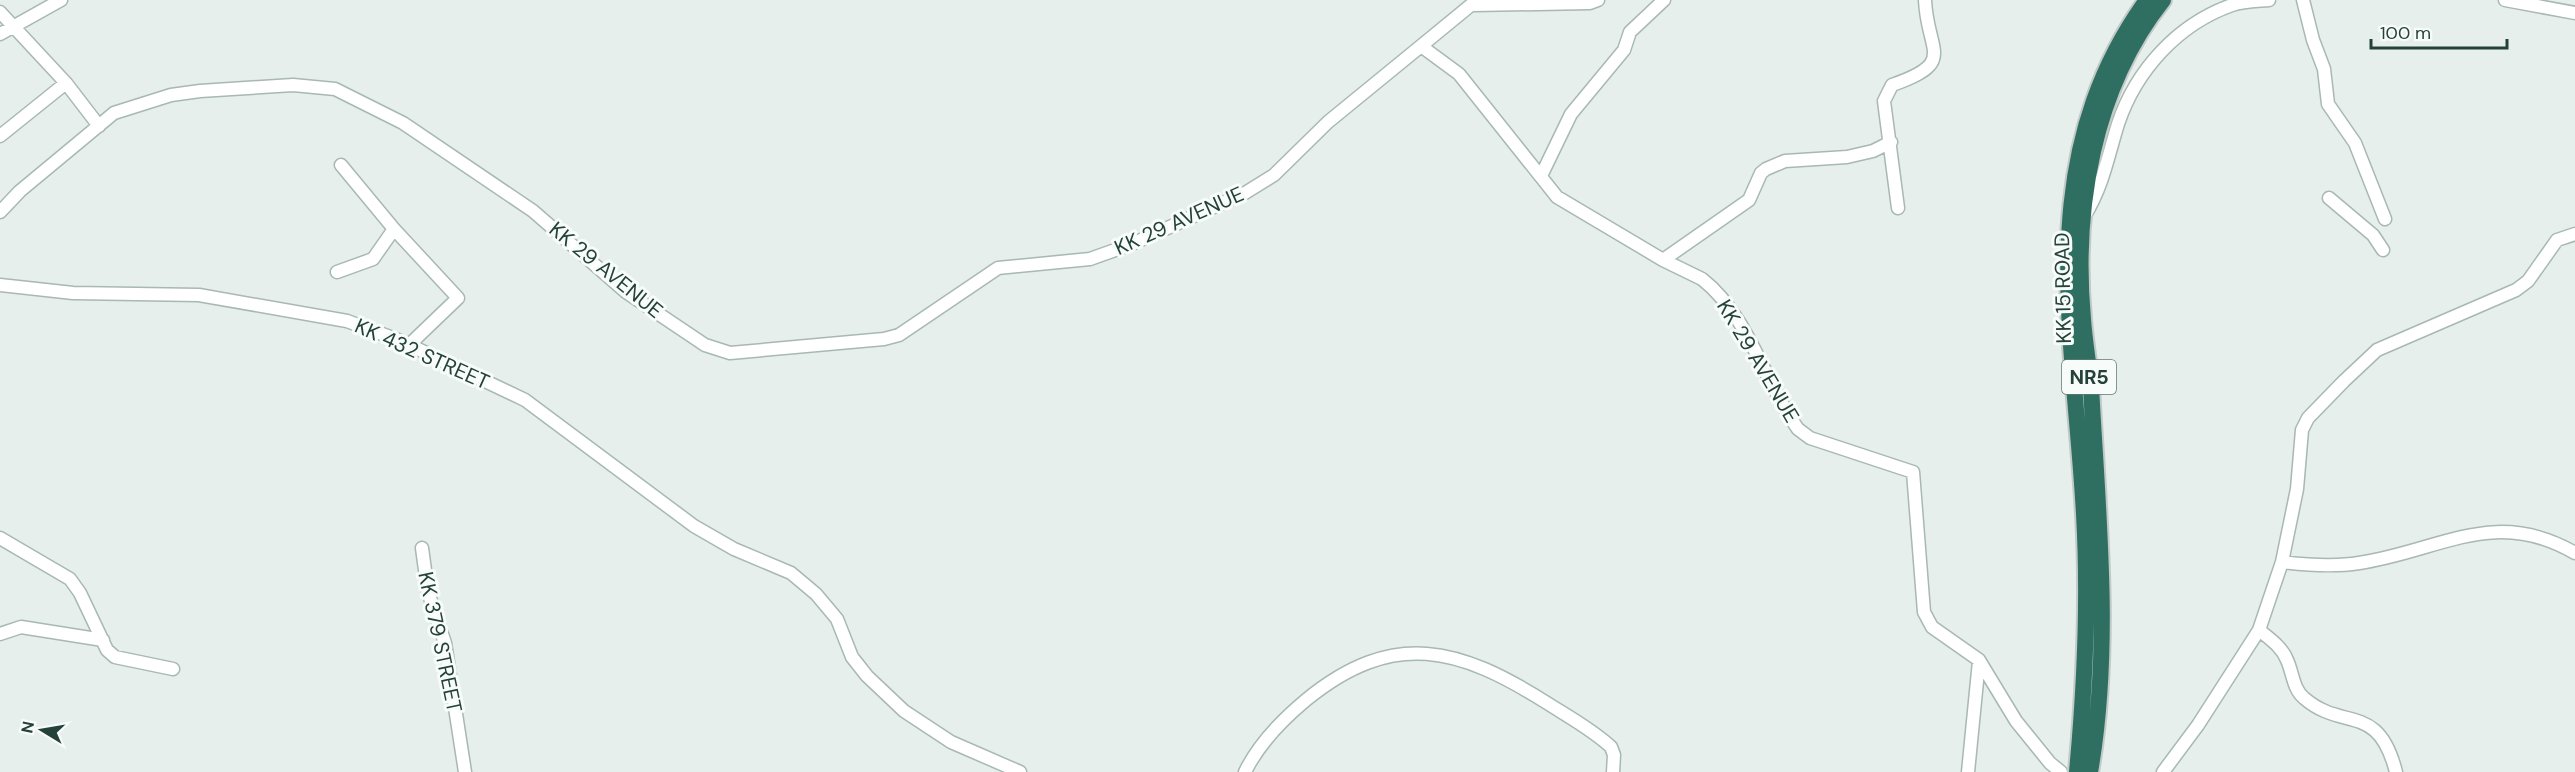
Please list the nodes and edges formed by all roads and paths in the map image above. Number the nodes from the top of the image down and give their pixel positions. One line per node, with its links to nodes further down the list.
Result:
1 (61, 0): 13 (street)
2 (1598, 0): 10 (street)
3 (1664, 0): 21 (street)
4 (1924, 0): 19 (street)
5 (2147, 0): 49 (highway, KK 15 ROAD / NR5)
6 (2163, 0): 25 (highway, KK 15 ROAD / NR5)
7 (2269, 0): 25 (street)
8 (2303, 0): 26 (street)
9 (2505, 0): 12 (street)
10 (1475, 2): 15 (street)
11 (0, 12): 13 (street)
12 (2575, 13)
13 (12, 25): 14 (street); 16 (street)
14 (0, 34)
15 (1421, 46): 17 (street, KK 29 AVENUE); 21 (street, KK 29 AVENUE)
16 (66, 83): 17 (street); 18 (street)
17 (99, 126): 24 (street, KK 29 AVENUE)
18 (0, 136)
19 (1891, 142): 23 (street); 30 (street)
20 (341, 165): 27 (street)
21 (1541, 176): 30 (street, KK 29 AVENUE)
22 (2329, 198): 29 (street)
23 (1898, 208)
24 (0, 212)
25 (2085, 215): 50 (highway, KK 15 ROAD / NR5)
26 (2385, 219)
27 (394, 229): 31 (street); 33 (street)
28 (2575, 234): 37 (street)
29 (2383, 250)
30 (1663, 260): 41 (street, KK 29 AVENUE)
31 (337, 272)
32 (0, 285): 33 (street, KK 432 STREET)
33 (410, 345): 44 (street, KK 432 STREET)
34 (0, 538): 40 (street)
35 (422, 548): 43 (street, KK 379 STREET)
36 (2575, 554): 37 (street)
37 (2282, 562): 38 (street)
38 (2259, 630): 51 (street); 52 (street)
39 (0, 634): 40 (street)
40 (103, 640): 42 (street)
41 (1979, 660): 47 (street); 48 (street, KK 29 AVENUE)
42 (173, 669)
43 (465, 772)
44 (1020, 772)
45 (1245, 772): 46 (street)
46 (1613, 772)
47 (1968, 772)
48 (2061, 772)
49 (2077, 772)
50 (2090, 772)
51 (2163, 772)
52 (2396, 772)

